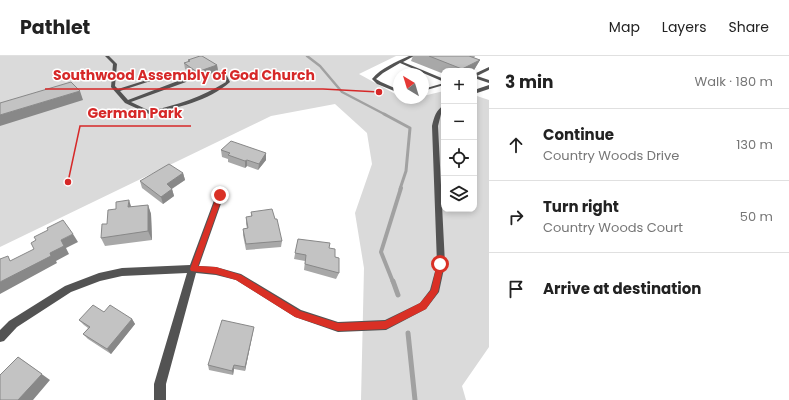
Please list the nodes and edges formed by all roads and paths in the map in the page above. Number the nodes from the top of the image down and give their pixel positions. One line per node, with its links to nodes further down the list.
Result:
1 (107, 56): 14 (lane)
2 (412, 56): 3 (lane)
3 (401, 62): 8 (lane); 13 (lane)
4 (489, 68): 6 (lane)
5 (222, 73): 16 (lane)
6 (477, 74)
7 (477, 77): 9 (lane)
8 (441, 80)
9 (489, 82)
10 (441, 85): 12 (lane)
11 (489, 87): 15 (street)
12 (429, 88)
13 (393, 90)
14 (117, 91): 16 (lane); 16 (lane)
15 (477, 91)
16 (127, 102)
17 (441, 110): 19 (street)
18 (220, 195): 19 (street)
19 (193, 269): 20 (street); 21 (street)
20 (0, 337)
21 (160, 400)

